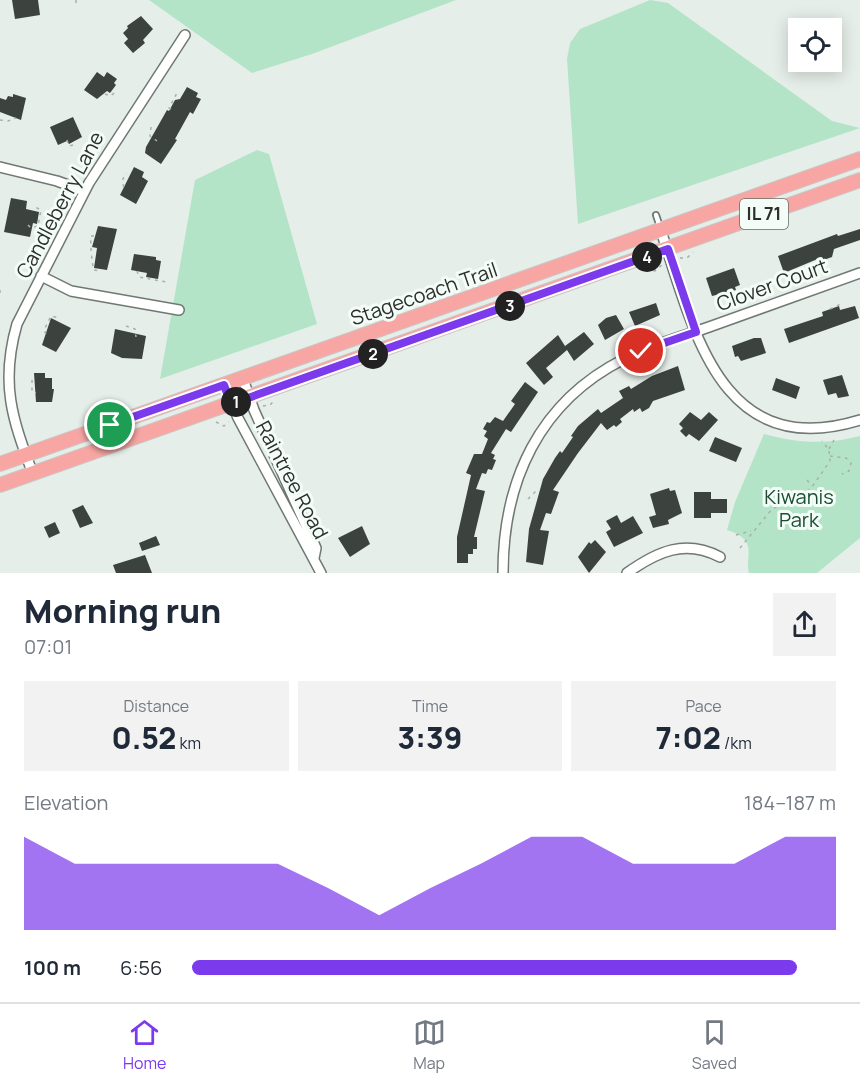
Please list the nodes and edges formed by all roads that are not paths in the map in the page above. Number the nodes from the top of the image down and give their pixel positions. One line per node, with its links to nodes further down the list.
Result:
1 (185, 35): 5 (street, Candleberry Lane)
2 (860, 159): 7 (main road, Stagecoach Trail / IL 71)
3 (0, 167): 5 (street)
4 (860, 180): 8 (main road, Stagecoach Trail / IL 71)
5 (84, 191): 10 (street, Candleberry Lane)
6 (656, 215): 7 (lane)
7 (661, 231): 8 (street); 13 (main road, Stagecoach Trail / IL 71)
8 (668, 249): 12 (street); 15 (main road, Stagecoach Trail / IL 71)
9 (860, 273): 12 (street, Clover Court)
10 (41, 276): 11 (street); 18 (street, Candleberry Lane)
11 (179, 310)
12 (696, 332): 17 (street); 25 (street, Clover Court)
13 (243, 379): 14 (main road, Stagecoach Trail / IL 71); 15 (street, Raintree Road)
14 (224, 385): 16 (street, Raintree Road); 18 (main road, Stagecoach Trail / IL 71)
15 (250, 398): 16 (main road, Stagecoach Trail / IL 71); 23 (street, Raintree Road)
16 (231, 404): 20 (main road, Stagecoach Trail / IL 71); 23 (street, Raintree Road)
17 (860, 420)
18 (26, 455): 19 (main road, Stagecoach Trail / IL 71); 20 (street, Candleberry Lane)
19 (0, 464)
20 (33, 474): 21 (main road, Stagecoach Trail / IL 71)
21 (0, 485)
22 (720, 557): 26 (street)
23 (314, 558): 24 (street, Raintree Road)
24 (321, 573)
25 (503, 573)
26 (627, 573)

